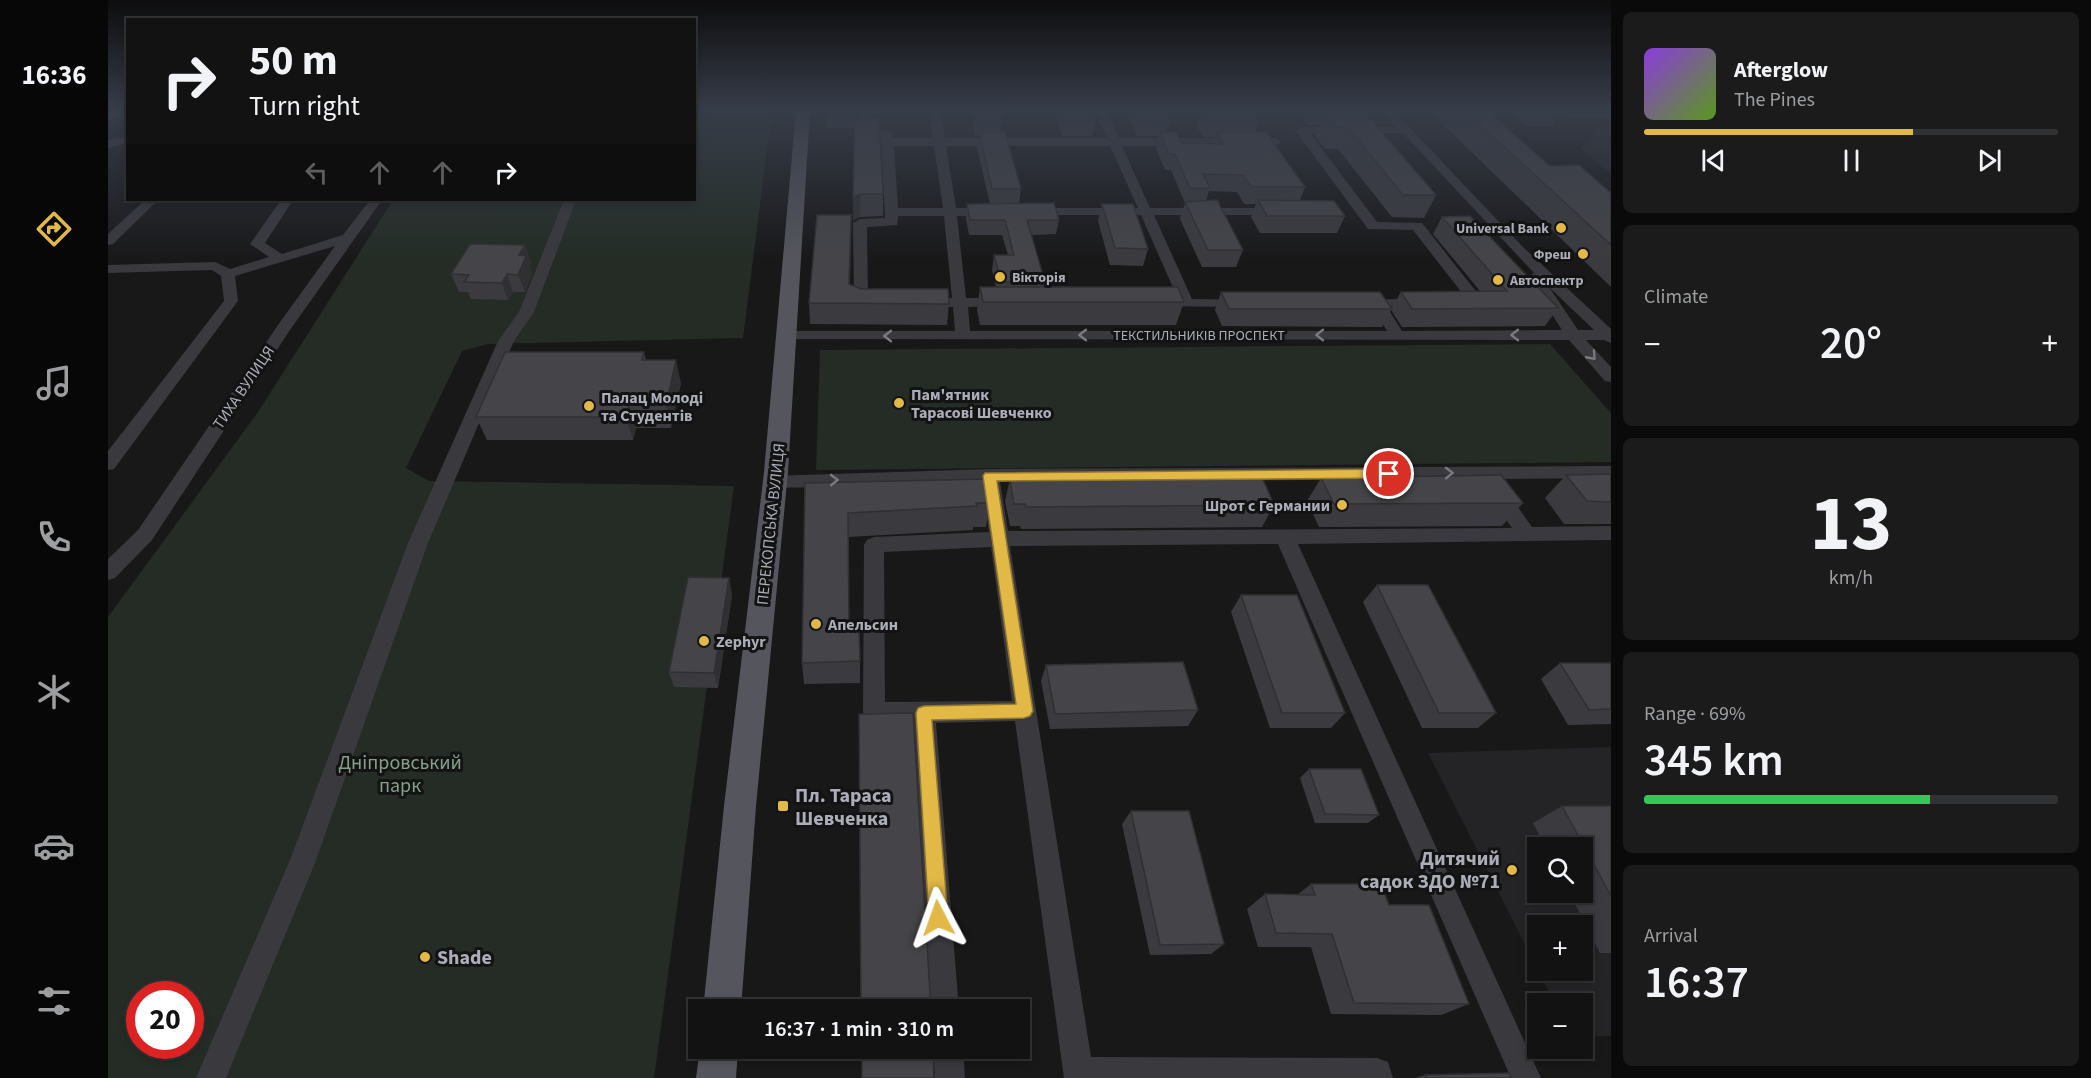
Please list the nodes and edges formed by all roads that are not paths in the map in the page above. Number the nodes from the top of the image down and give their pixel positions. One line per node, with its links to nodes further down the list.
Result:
1 (799, 160): 37 (main road, ПЕРЕКОПСЬКА ВУЛИЦЯ)
2 (889, 160): 13 (street)
3 (943, 160): 14 (street)
4 (1122, 160): 12 (street)
5 (1324, 160): 18 (street)
6 (1434, 160): 17 (street)
7 (151, 201): 20 (street)
8 (286, 201): 22 (street)
9 (374, 201): 19 (street, ТИХА ВУЛИЦЯ)
10 (570, 201): 57 (street)
11 (1298, 210): 12 (street)
12 (1145, 211): 14 (street); 32 (street)
13 (892, 212): 14 (street); 29 (street)
14 (950, 212): 25 (street)
15 (1439, 225): 18 (street)
16 (1472, 225): 17 (street)
17 (1494, 225): 21 (street)
18 (1417, 226): 28 (street)
19 (349, 238): 22 (street); 49 (street, ТИХА ВУЛИЦЯ)
20 (108, 241)
21 (1518, 250): 36 (street); 38 (street)
22 (279, 258): 24 (street)
23 (108, 269): 24 (street)
24 (228, 274): 40 (street)
25 (958, 302): 26 (street); 30 (street); 34 (street)
26 (1016, 302)
27 (1432, 302): 35 (street)
28 (1455, 302)
29 (882, 303)
30 (915, 303)
31 (1142, 303): 32 (street)
32 (1187, 303): 33 (street)
33 (1258, 303)
34 (963, 335): 35 (street, ТЕКСТИЛЬНИКІВ ПРОСПЕКТ, one-way to 34); 37 (street, ТЕКСТИЛЬНИКІВ ПРОСПЕКТ, one-way to 37)
35 (1397, 335): 36 (street, ТЕКСТИЛЬНИКІВ ПРОСПЕКТ, one-way to 35)
36 (1573, 335): 38 (street, ТЕКСТИЛЬНИКІВ ПРОСПЕКТ); 39 (street, one-way to 39)
37 (787, 336): 44 (main road, ПЕРЕКОПСЬКА ВУЛИЦЯ)
38 (1610, 336)
39 (1611, 377)
40 (108, 464)
41 (1483, 472): 42 (street); 43 (street, one-way to 41); 46 (street)
42 (1611, 472)
43 (990, 476): 44 (street, one-way to 43); 48 (street)
44 (775, 481): 52 (main road, ПЕРЕКОПСЬКА ВУЛИЦЯ)
45 (1611, 533): 46 (street)
46 (1527, 535): 47 (street)
47 (1285, 538): 48 (street); 61 (street)
48 (1000, 539): 50 (street); 51 (street)
49 (108, 572)
50 (1024, 711): 51 (street); 56 (street)
51 (924, 713): 53 (street)
52 (723, 999)
53 (944, 999)
54 (718, 1059): 58 (main road)
55 (949, 1059): 59 (street)
56 (1079, 1075): 60 (street)
57 (211, 1078)
58 (716, 1078)
59 (950, 1078)
60 (1378, 1078)
61 (1526, 1078)

